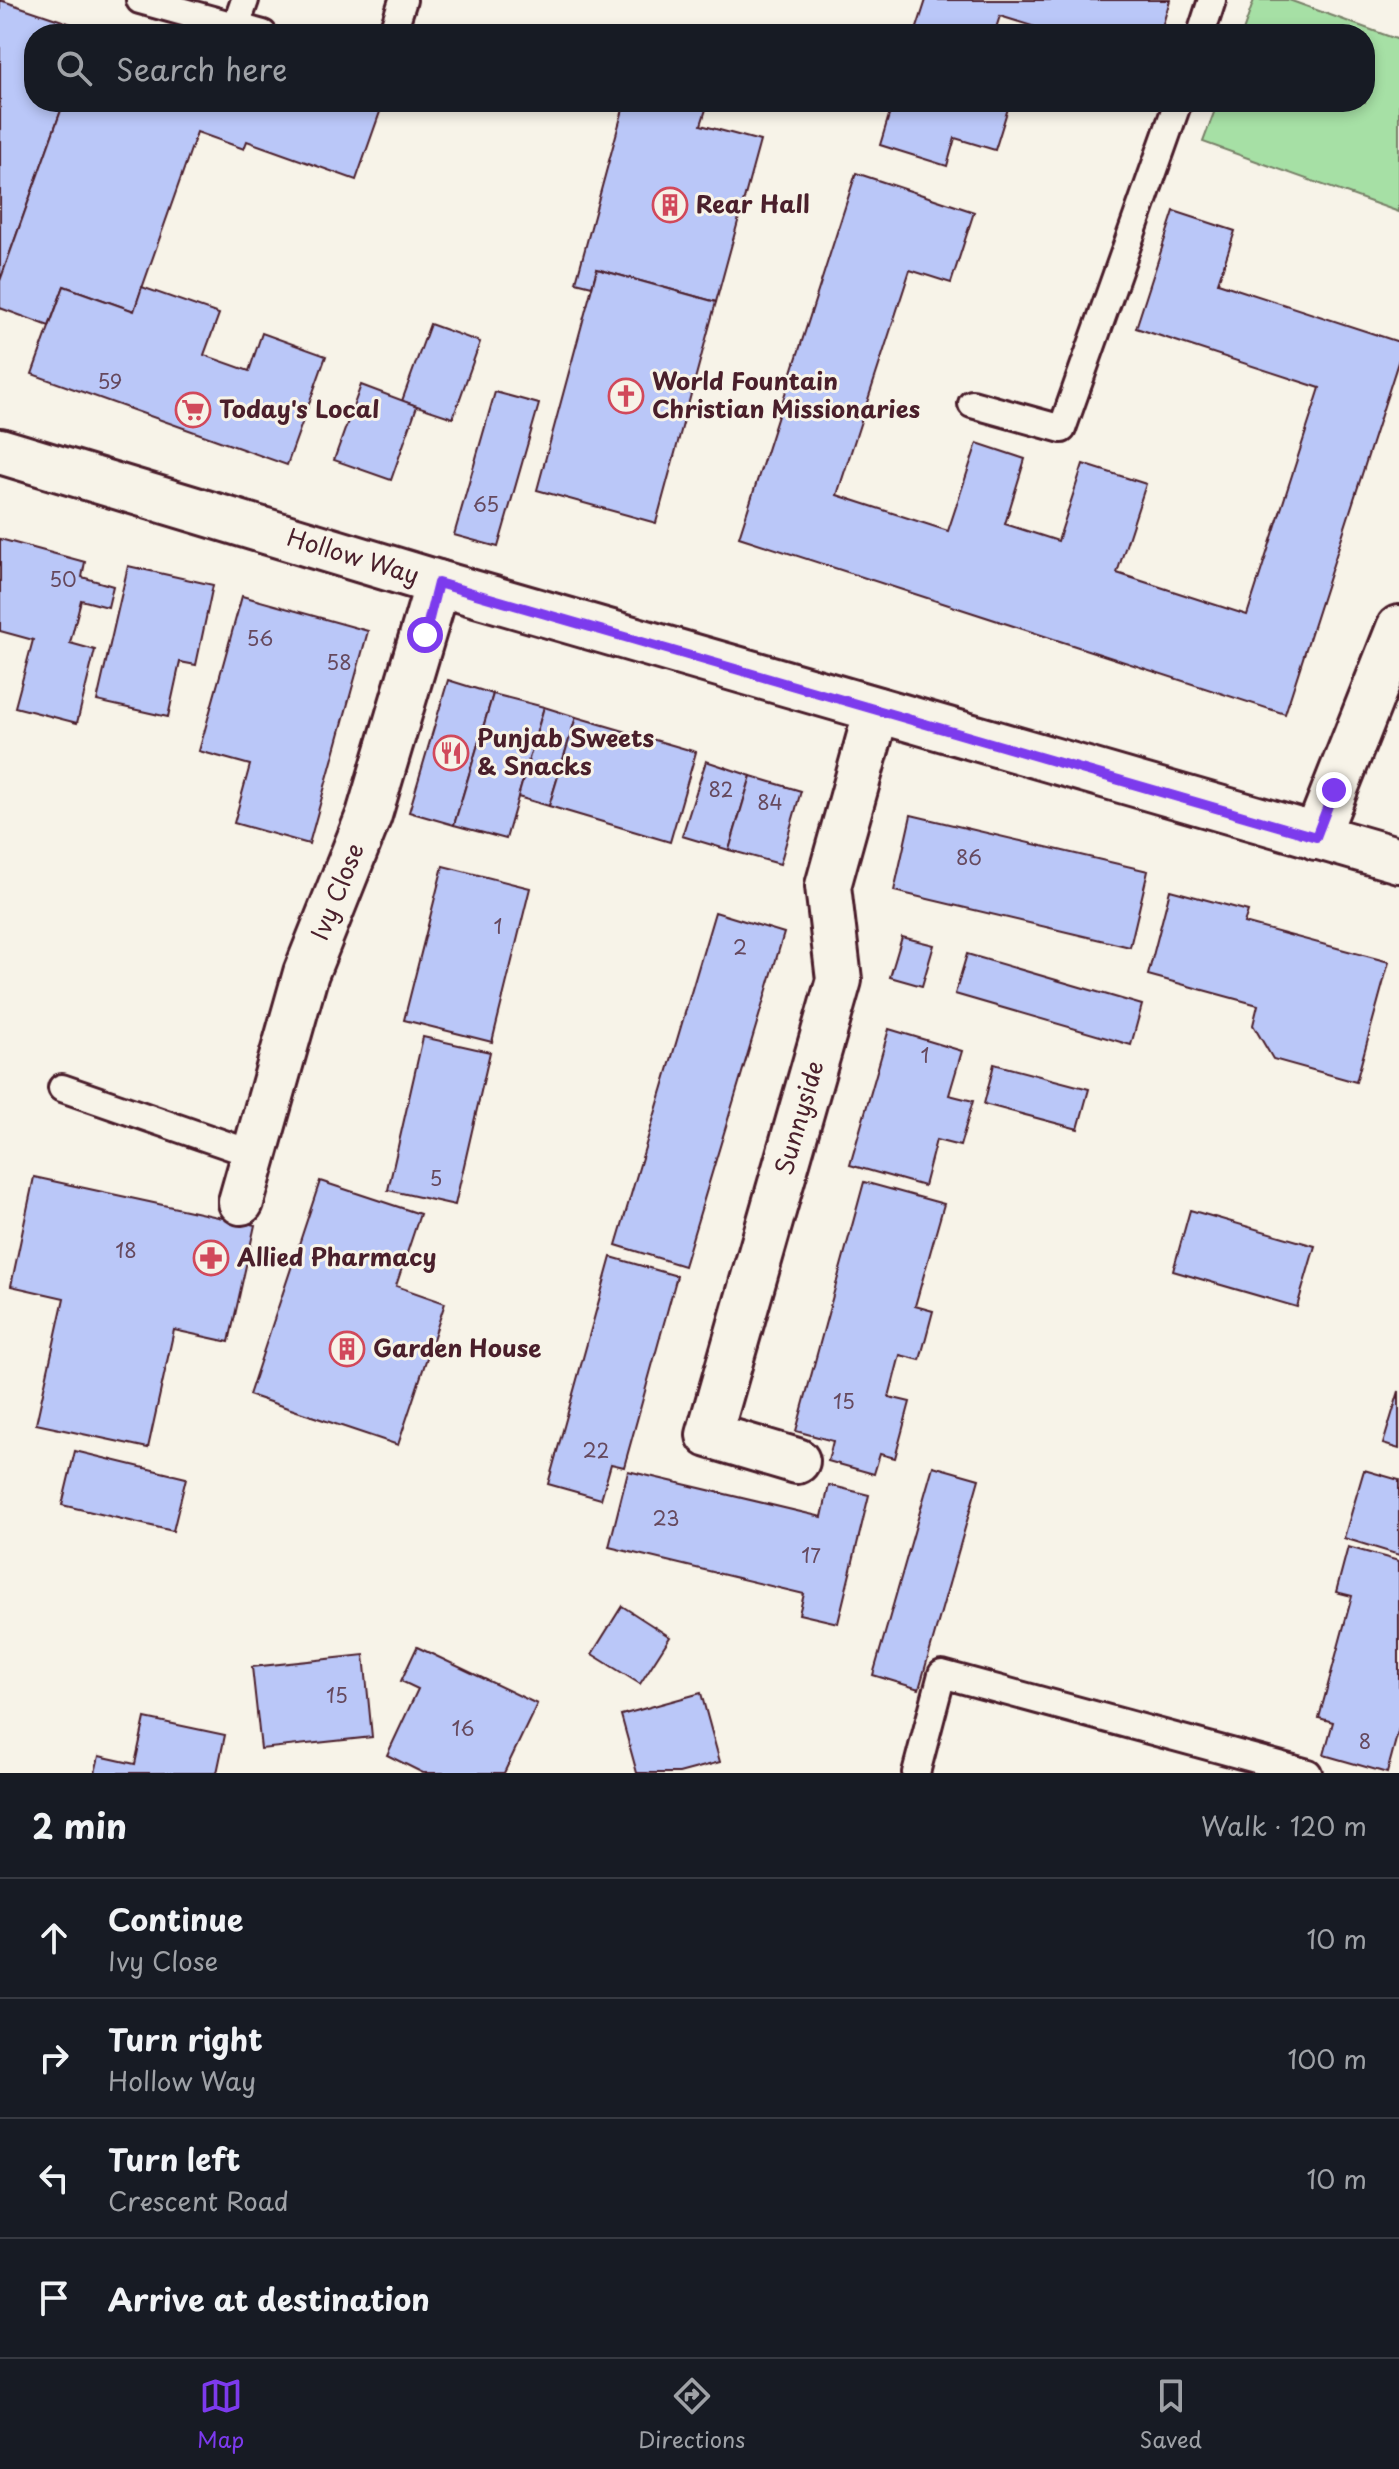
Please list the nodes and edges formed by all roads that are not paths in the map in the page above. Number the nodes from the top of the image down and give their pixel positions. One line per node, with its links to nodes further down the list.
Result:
1 (140, 0): 5 (lane)
2 (245, 0): 6 (lane)
3 (403, 0): 7 (lane)
4 (1212, 0): 8 (lane)
5 (229, 24)
6 (237, 24)
7 (395, 24)
8 (1204, 24)
9 (1174, 112): 10 (lane)
10 (972, 404)
11 (0, 451): 12 (street, Hollow Way)
12 (438, 583): 14 (street, Hollow Way); 18 (street, Ivy Close)
13 (1399, 628): 15 (street)
14 (877, 710): 15 (street, Hollow Way); 20 (street, Sunnyside)
15 (1316, 837): 16 (street, Hollow Way)
16 (1399, 860)
17 (62, 1088): 18 (lane)
18 (256, 1155): 19 (street, Ivy Close)
19 (241, 1202)
20 (797, 1461)
21 (916, 1773): 22 (lane)
22 (1308, 1773)

